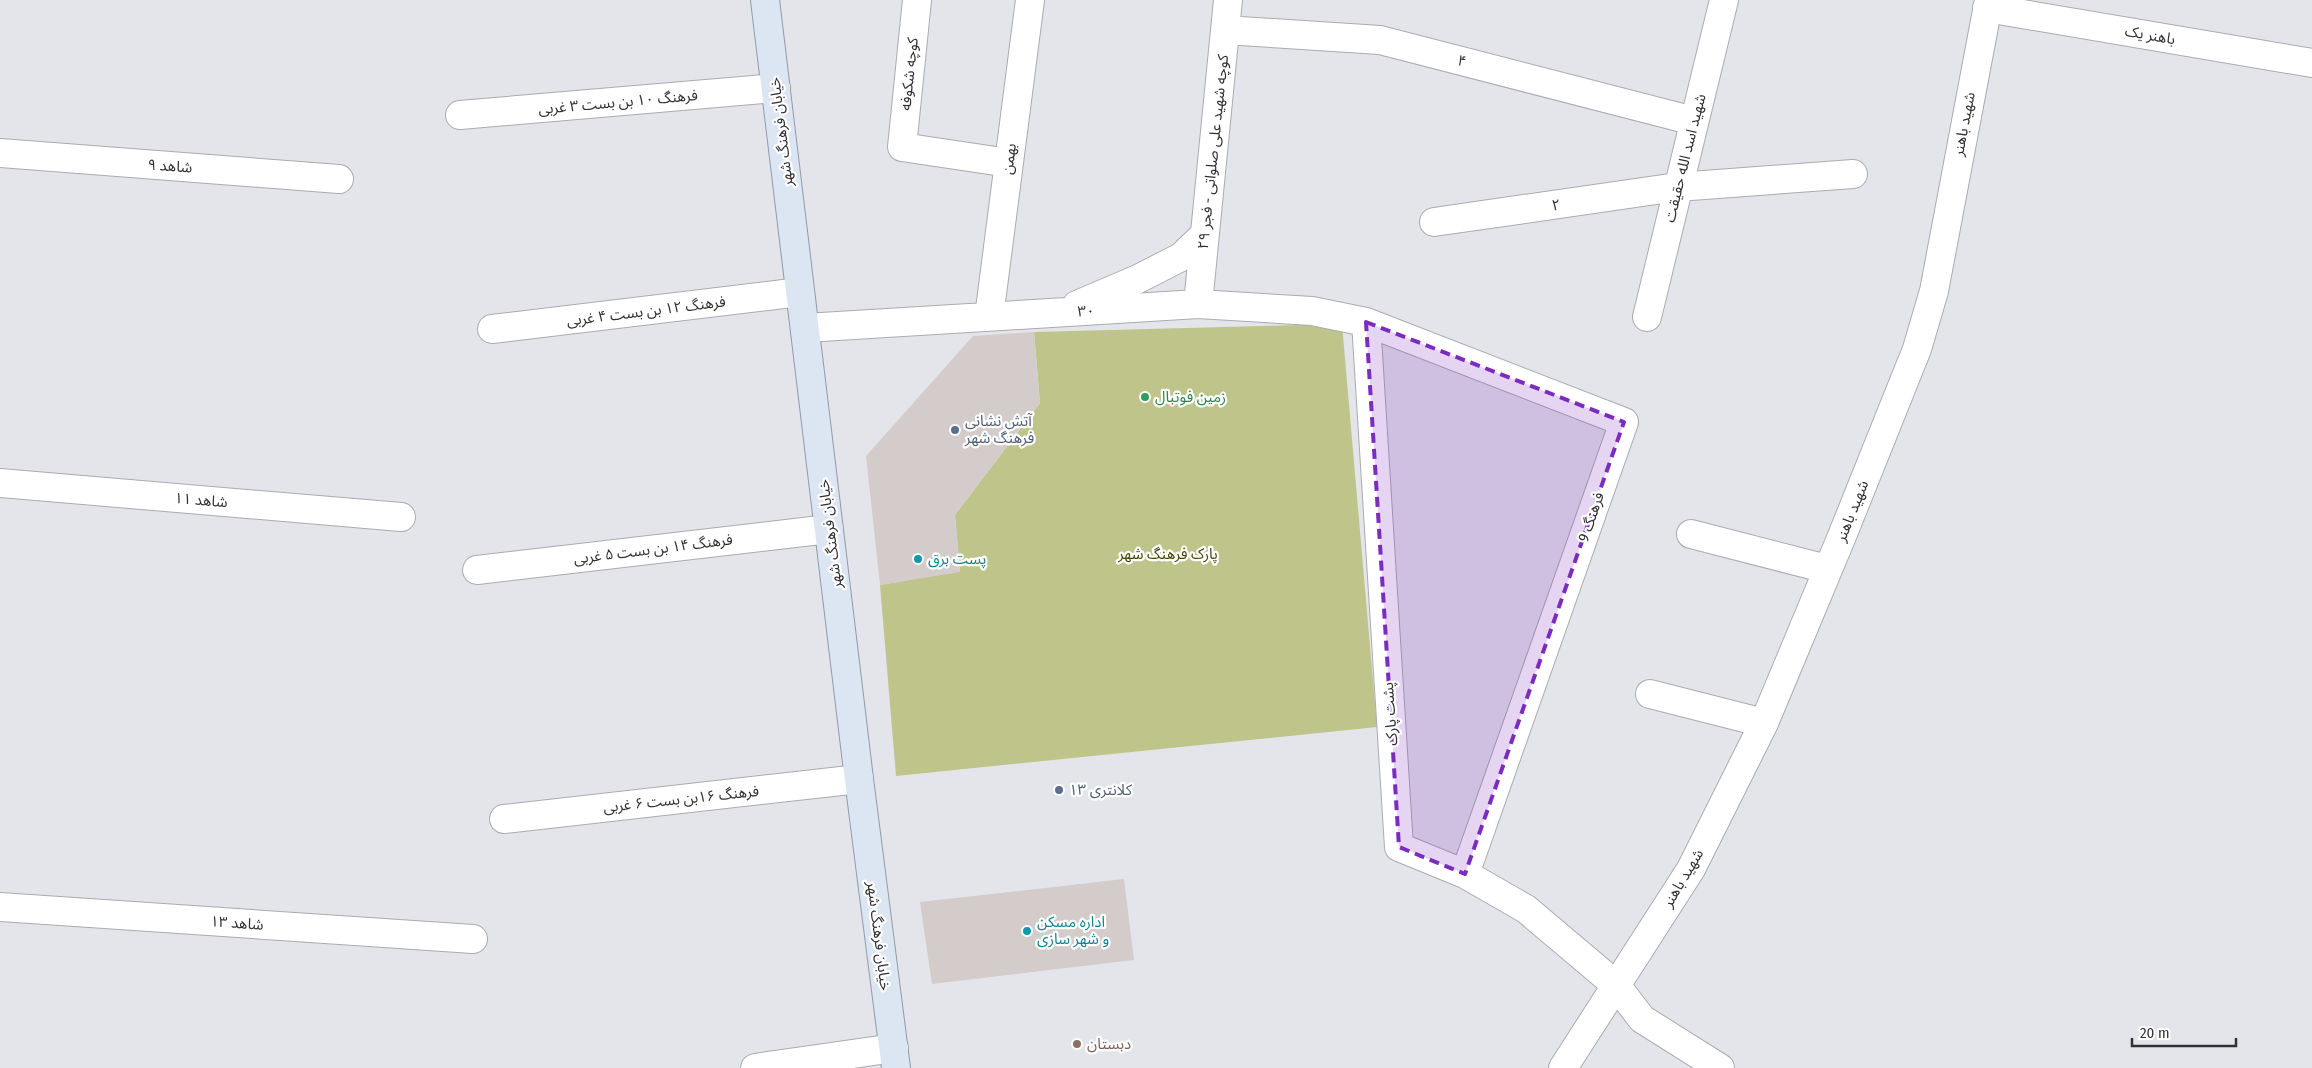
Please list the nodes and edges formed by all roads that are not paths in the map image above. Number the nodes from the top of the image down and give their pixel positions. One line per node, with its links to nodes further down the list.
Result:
1 (765, 0): 9 (main road, خیابان فرهنگ شهر)
2 (917, 0): 13 (street, کوچه شکوفه)
3 (1030, 0): 13 (street, بهمن)
4 (1228, 0): 7 (street, کوچه شهید علی صلواتی - فجر ۲۹)
5 (1724, 0): 11 (street, شهید اسد الله حقیقت)
6 (1988, 4): 8 (street, باهنر یک); 32 (street, شهید باهنر)
7 (1225, 30): 11 (street, ۴); 18 (street, کوچه شهید علی صلواتی - فجر ۲۹)
8 (2312, 63)
9 (776, 88): 10 (street, فرهنگ ۱۰ بن بست ۳ غربی); 19 (main road, خیابان فرهنگ شهر)
10 (460, 115)
11 (1694, 121): 16 (street, شهید اسد الله حقیقت)
12 (0, 153): 15 (street, شاهد ۹)
13 (1009, 163): 22 (street, بهمن)
14 (1853, 174): 16 (street, ۲)
15 (339, 179)
16 (1677, 188): 17 (street, ۲); 23 (street, شهید اسد الله حقیقت)
17 (1434, 222)
18 (1204, 236): 20 (street, کوچه شهید علی صلواتی - فجر ۲۹); 21 (street)
19 (800, 292): 25 (main road, خیابان فرهنگ شهر); 26 (street, فرهنگ ۱۲ بن بست ۴ غربی)
20 (1198, 304): 21 (street, ۳۰); 24 (street, ۳۰)
21 (1059, 312): 22 (street, ۳۰)
22 (989, 317): 25 (street, ۳۰)
23 (1647, 317)
24 (1366, 322): 37 (street, پشت پارک); 37 (street, فرهنگ 9)
25 (805, 328): 29 (main road, خیابان فرهنگ شهر)
26 (492, 329)
27 (0, 483): 28 (street, شاهد ۱۱)
28 (401, 518)
29 (829, 528): 31 (street, فرهنگ ۱۴ بن بست ۵ غربی); 35 (main road, خیابان فرهنگ شهر)
30 (1691, 534): 32 (street)
31 (477, 570)
32 (1827, 570): 34 (street, شهید باهنر)
33 (1650, 694): 34 (street)
34 (1764, 723): 40 (street, شهید باهنر)
35 (859, 779): 36 (street, فرهنگ ۱۶بن بست ۶ غربی); 41 (main road, خیابان فرهنگ شهر)
36 (504, 819)
37 (1465, 874): 40 (street, پشت پارک)
38 (0, 907): 39 (street, شاهد ۱۳)
39 (474, 939)
40 (1616, 985): 43 (street, شهید باهنر); 44 (street, پشت پارک)
41 (895, 1058): 42 (street)
42 (755, 1068)
43 (1563, 1068)
44 (1720, 1068)

